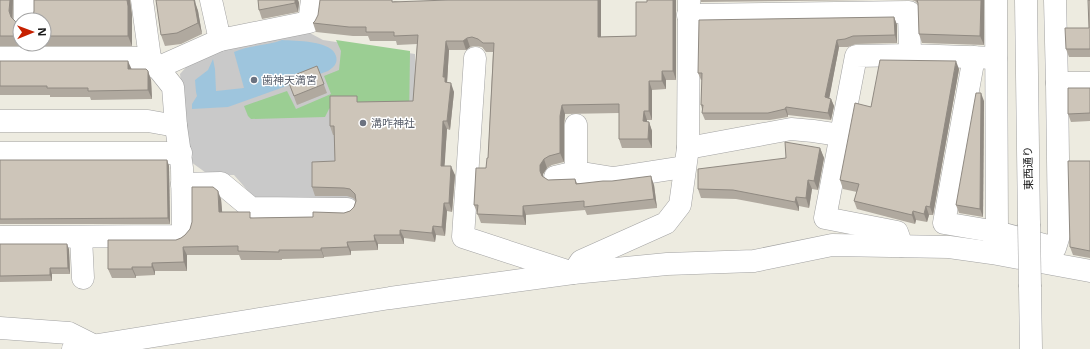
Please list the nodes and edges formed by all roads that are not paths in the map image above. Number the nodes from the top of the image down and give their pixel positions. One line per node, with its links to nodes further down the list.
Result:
1 (25, 0): 10 (street)
2 (142, 0): 19 (street)
3 (211, 0): 11 (street)
4 (312, 0): 11 (street)
5 (996, 0): 18 (street)
6 (1026, 0): 39 (street, 東西通り, bridge)
7 (1055, 0): 20 (street)
8 (873, 6): 9 (street); 14 (street)
9 (688, 7): 28 (street)
10 (25, 12)
11 (220, 40): 19 (street)
12 (22, 52): 16 (street)
13 (37, 52): 19 (street)
14 (910, 55): 15 (street); 25 (street)
15 (974, 57): 18 (street); 33 (street)
16 (0, 58)
17 (475, 58): 36 (street)
18 (996, 58): 33 (street)
19 (154, 63): 24 (street)
20 (1058, 83): 21 (street); 33 (street)
21 (1090, 83)
22 (0, 121): 24 (street)
23 (576, 125): 28 (street)
24 (176, 126): 27 (street)
25 (840, 136): 28 (street); 34 (street)
26 (0, 153): 27 (street)
27 (181, 153): 29 (street)
28 (686, 158): 36 (street)
29 (182, 184): 30 (street); 32 (street)
30 (347, 209)
31 (0, 237): 32 (street)
32 (81, 237): 37 (street)
33 (994, 242): 34 (street); 35 (street)
34 (902, 246): 36 (street)
35 (1090, 271)
36 (573, 273): 40 (street)
37 (83, 278)
38 (0, 328): 40 (street)
39 (1031, 342)
40 (83, 347)

